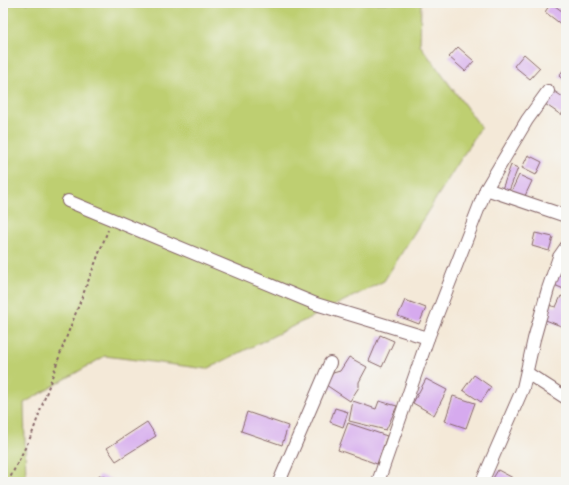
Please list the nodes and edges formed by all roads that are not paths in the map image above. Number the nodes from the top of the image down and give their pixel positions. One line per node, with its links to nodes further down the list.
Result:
1 (548, 91): 2 (street)
2 (486, 189): 4 (street); 6 (street)
3 (68, 201): 6 (street)
4 (566, 216)
5 (566, 247): 8 (street)
6 (428, 338): 11 (street)
7 (330, 363): 10 (street)
8 (527, 373): 9 (street); 12 (street)
9 (566, 398)
10 (279, 482)
11 (378, 482)
12 (482, 482)

